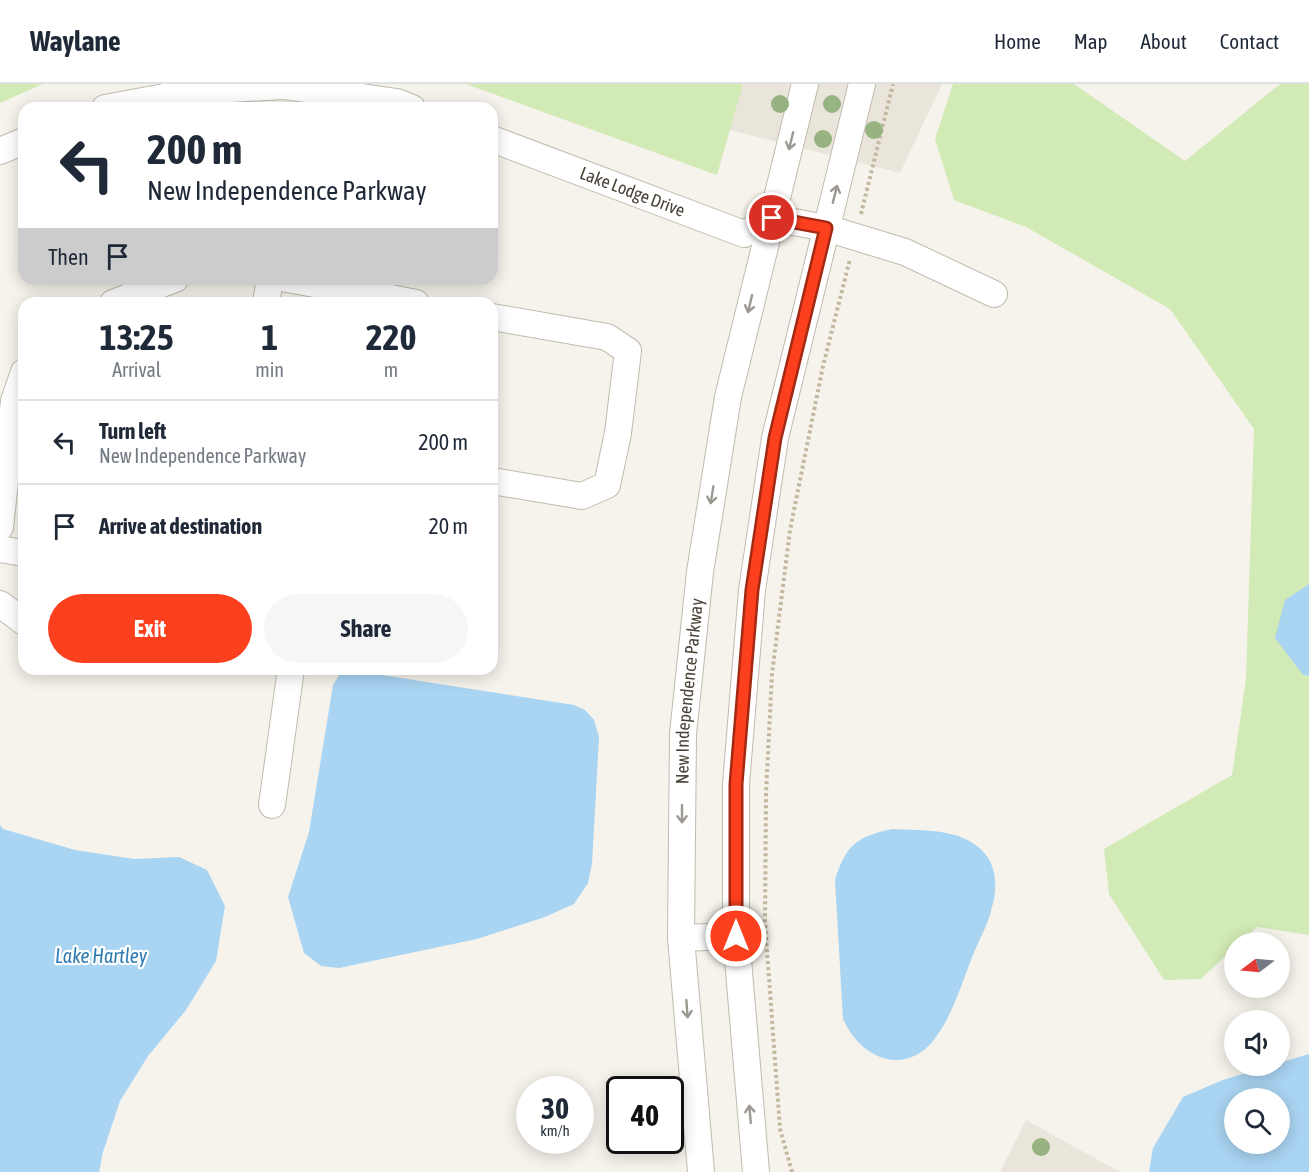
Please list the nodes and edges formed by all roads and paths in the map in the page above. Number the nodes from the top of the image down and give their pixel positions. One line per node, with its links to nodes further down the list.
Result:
1 (805, 84): 9 (street, New Independence Parkway, one-way to 9)
2 (862, 84): 10 (street, one-way to 2)
3 (893, 84): 11 (path)
4 (137, 102): 5 (street)
5 (378, 102)
6 (498, 141): 9 (street, Lake Lodge Drive)
7 (18, 144): 8 (street)
8 (0, 151)
9 (772, 218): 10 (street); 30 (street, New Independence Parkway, one-way to 30)
10 (826, 228): 11 (street); 29 (street)
11 (855, 237): 15 (street); 33 (path)
12 (160, 285): 16 (street)
13 (323, 285): 14 (street)
14 (365, 292): 17 (street)
15 (994, 294)
16 (128, 297)
17 (388, 297)
18 (498, 318): 20 (street)
19 (18, 389): 21 (street)
20 (498, 483)
21 (10, 485): 22 (street)
22 (0, 527)
23 (0, 549): 24 (street)
24 (18, 552)
25 (0, 604): 26 (street)
26 (18, 618)
27 (290, 675): 28 (street)
28 (272, 805)
29 (736, 936): 30 (street); 32 (street, one-way to 29)
30 (681, 938): 31 (street, New Independence Parkway, one-way to 31)
31 (701, 1172)
32 (756, 1172)
33 (792, 1172)

